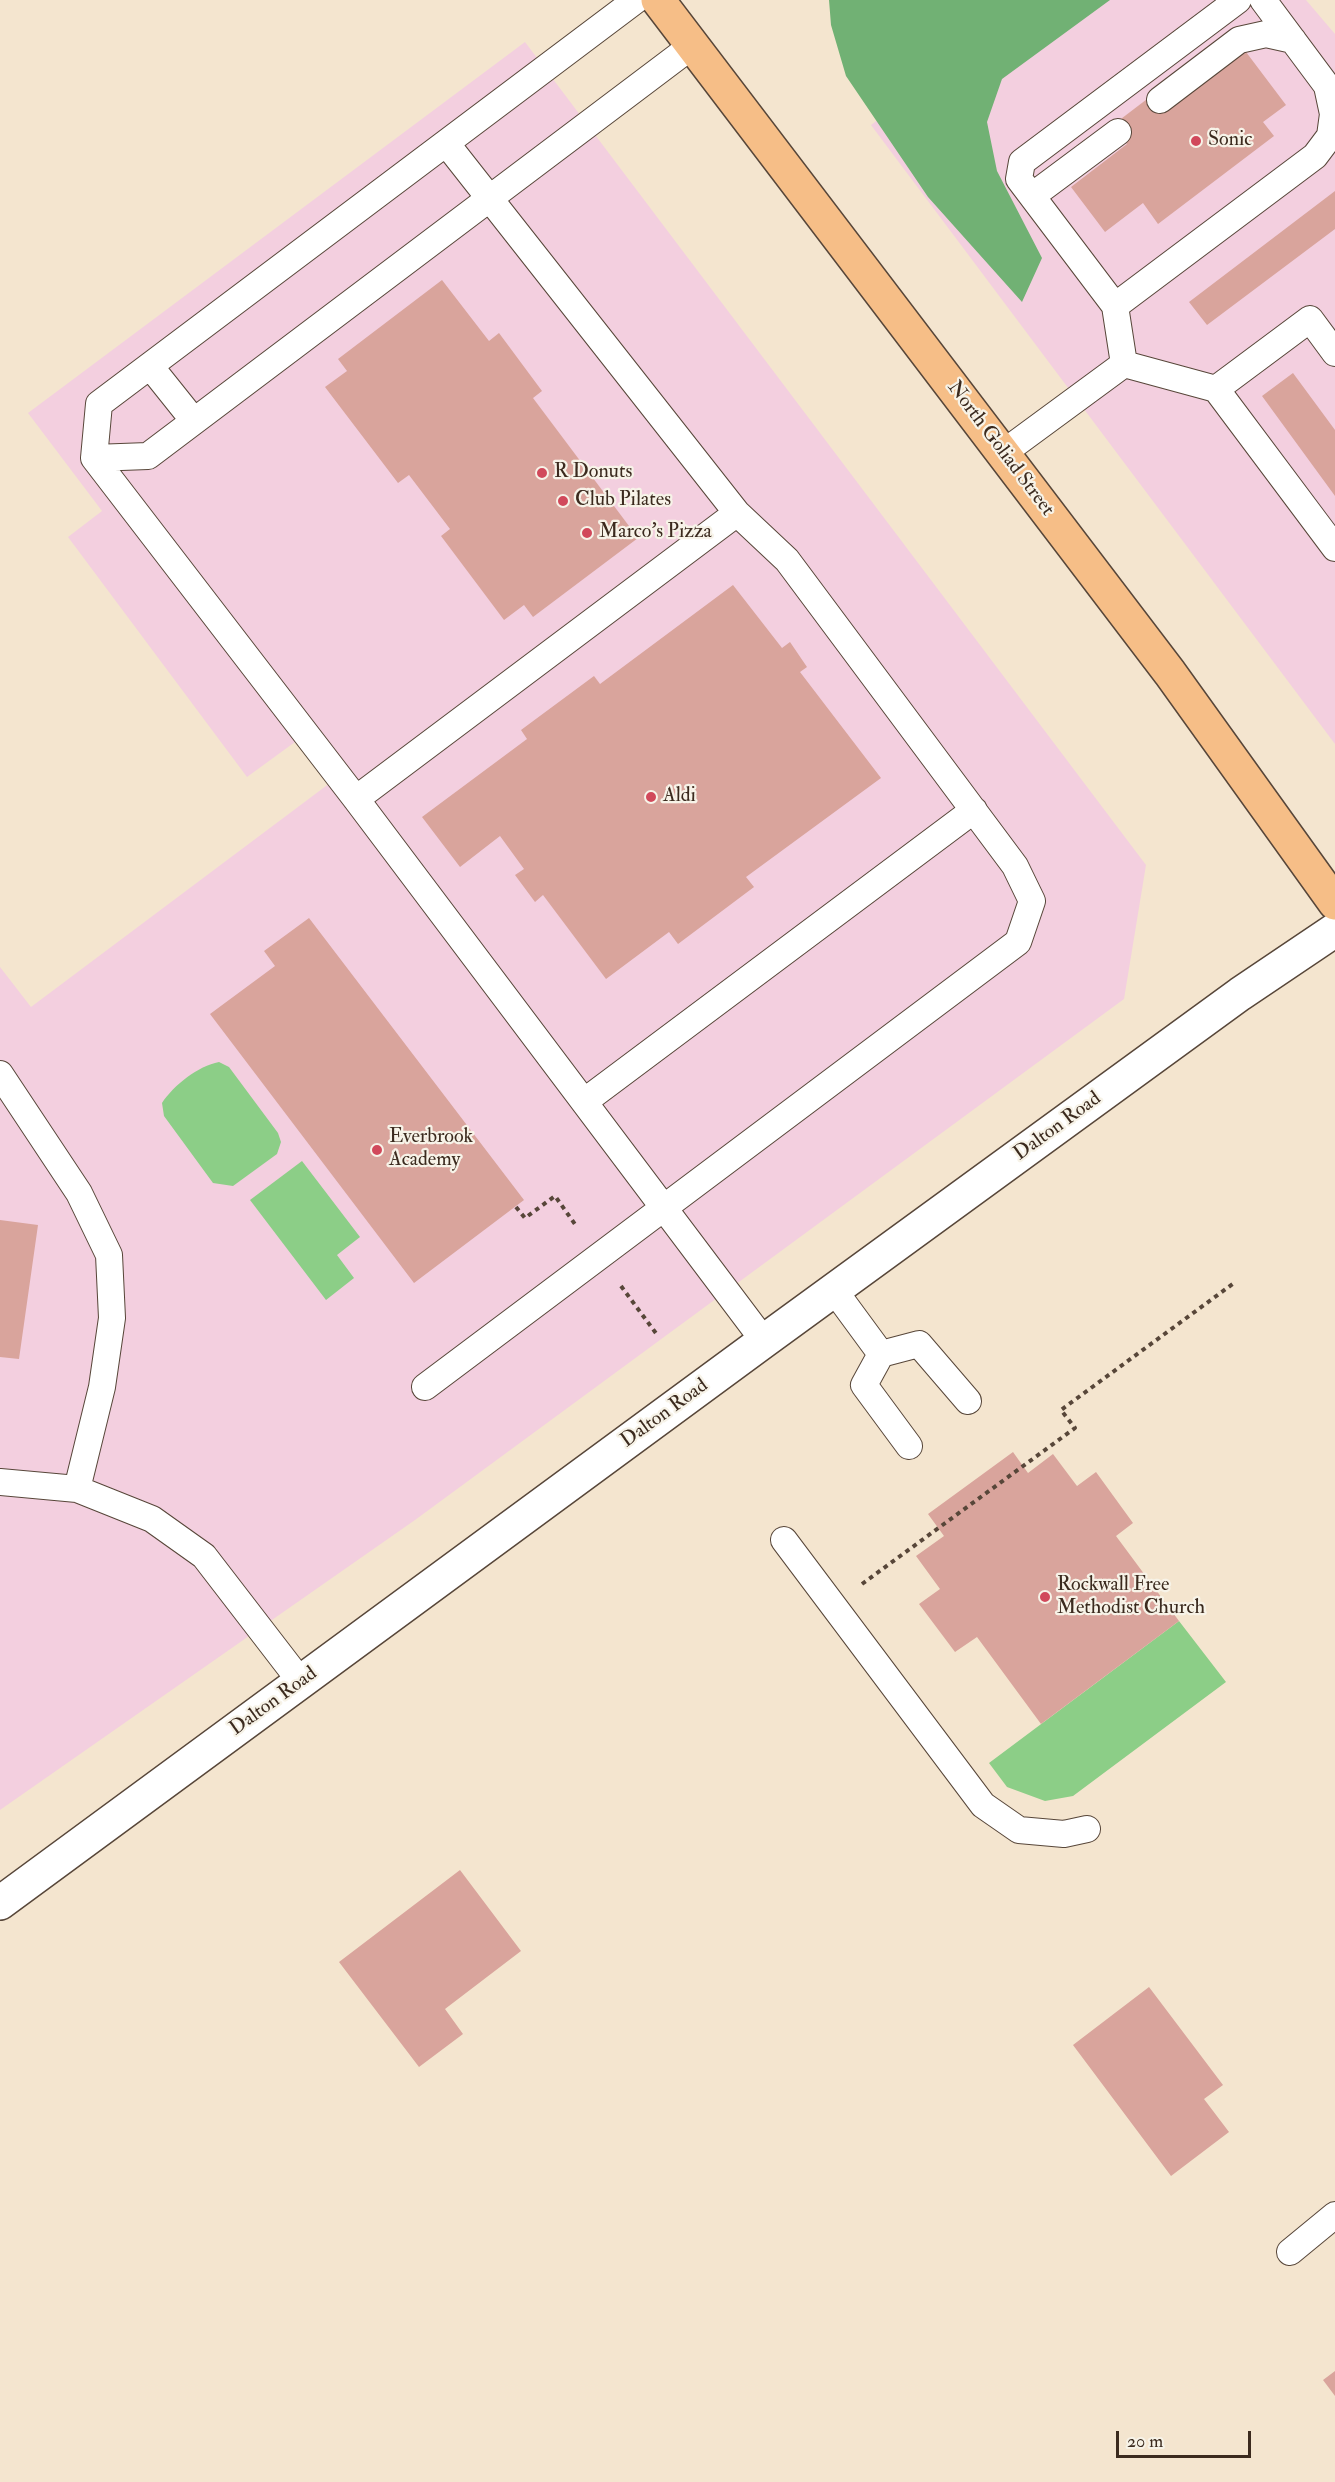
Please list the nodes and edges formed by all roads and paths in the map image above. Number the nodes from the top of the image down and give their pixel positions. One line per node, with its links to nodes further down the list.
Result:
1 (636, 0): 9 (lane)
2 (658, 0): 6 (main road, North Goliad Street)
3 (1238, 0): 10 (lane)
4 (1263, 0): 5 (lane)
5 (1293, 40): 7 (lane); 12 (lane)
6 (693, 45): 11 (lane); 18 (main road, North Goliad Street)
7 (1160, 100)
8 (1118, 132): 10 (lane)
9 (446, 143): 11 (lane); 15 (lane)
10 (1032, 196): 12 (lane)
11 (491, 197): 17 (lane); 20 (lane)
12 (1115, 306): 14 (lane)
13 (1335, 353): 16 (lane)
14 (1124, 364): 16 (lane); 18 (lane)
15 (150, 366): 17 (lane); 19 (lane)
16 (1216, 388): 21 (lane)
17 (194, 421): 19 (lane)
18 (1003, 453): 24 (main road, North Goliad Street)
19 (94, 458): 22 (lane)
20 (737, 513): 22 (lane); 23 (lane)
21 (1335, 548)
22 (356, 800): 27 (lane)
23 (974, 810): 27 (lane); 28 (lane)
24 (1335, 903)
25 (1335, 930): 30 (street, Dalton Road)
26 (0, 1074): 37 (lane)
27 (585, 1101): 28 (lane)
28 (664, 1207): 31 (lane); 33 (lane)
29 (1234, 1283): 39 (path)
30 (834, 1290): 31 (street, Dalton Road); 32 (lane)
31 (764, 1341): 40 (street, Dalton Road)
32 (881, 1354): 34 (lane); 35 (lane)
33 (425, 1387)
34 (968, 1401)
35 (909, 1446)
36 (0, 1482): 37 (lane)
37 (77, 1489): 40 (lane)
38 (784, 1540): 39 (lane)
39 (833, 1605): 41 (lane)
40 (301, 1682): 42 (street, Dalton Road)
41 (1087, 1829)
42 (0, 1903)
43 (1335, 2214): 44 (lane)
44 (1290, 2252)

